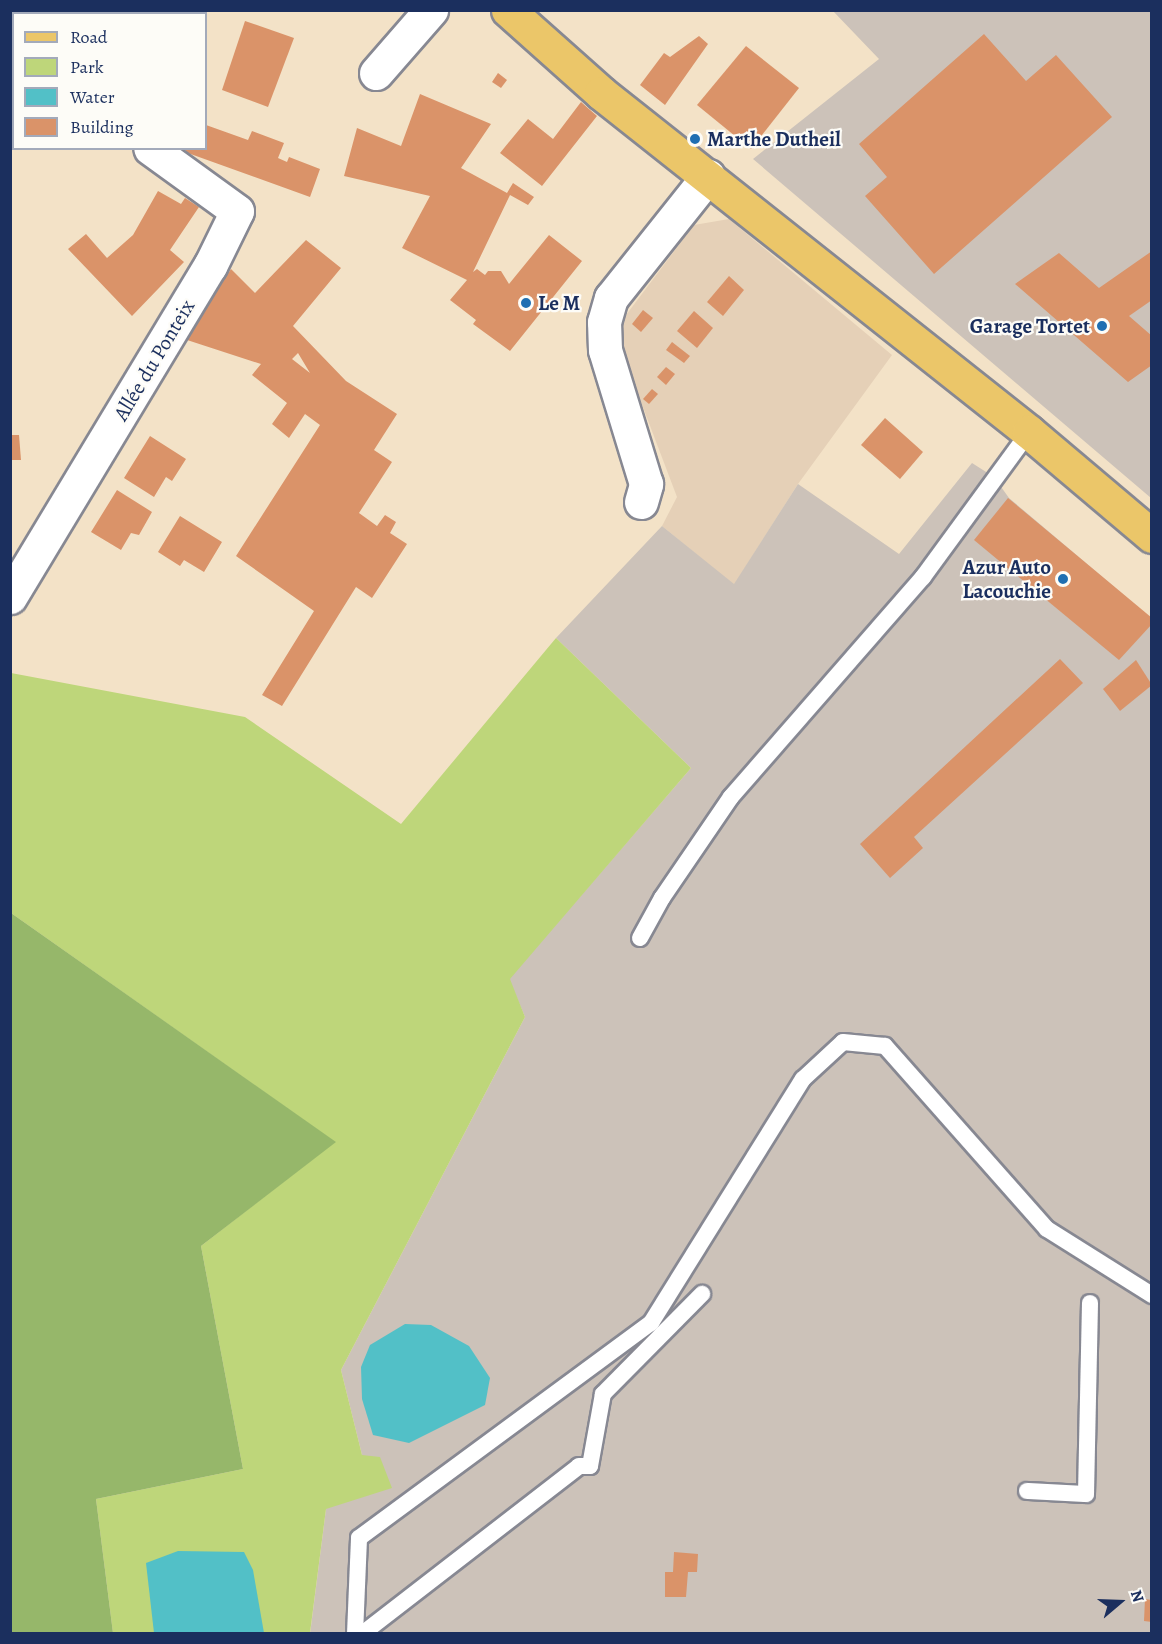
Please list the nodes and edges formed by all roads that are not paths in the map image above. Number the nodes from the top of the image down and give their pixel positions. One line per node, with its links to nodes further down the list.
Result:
1 (431, 10): 3 (street)
2 (508, 10): 5 (main road)
3 (376, 73)
4 (153, 150): 9 (street, Allée du Ponteix)
5 (708, 176): 6 (main road); 7 (street)
6 (1029, 432): 8 (main road); 10 (lane)
7 (641, 502)
8 (1152, 536)
9 (10, 597)
10 (640, 938)
11 (702, 1294): 16 (lane)
12 (1152, 1295): 15 (lane)
13 (1090, 1303): 14 (lane)
14 (1027, 1491)
15 (355, 1634)
16 (362, 1634)

